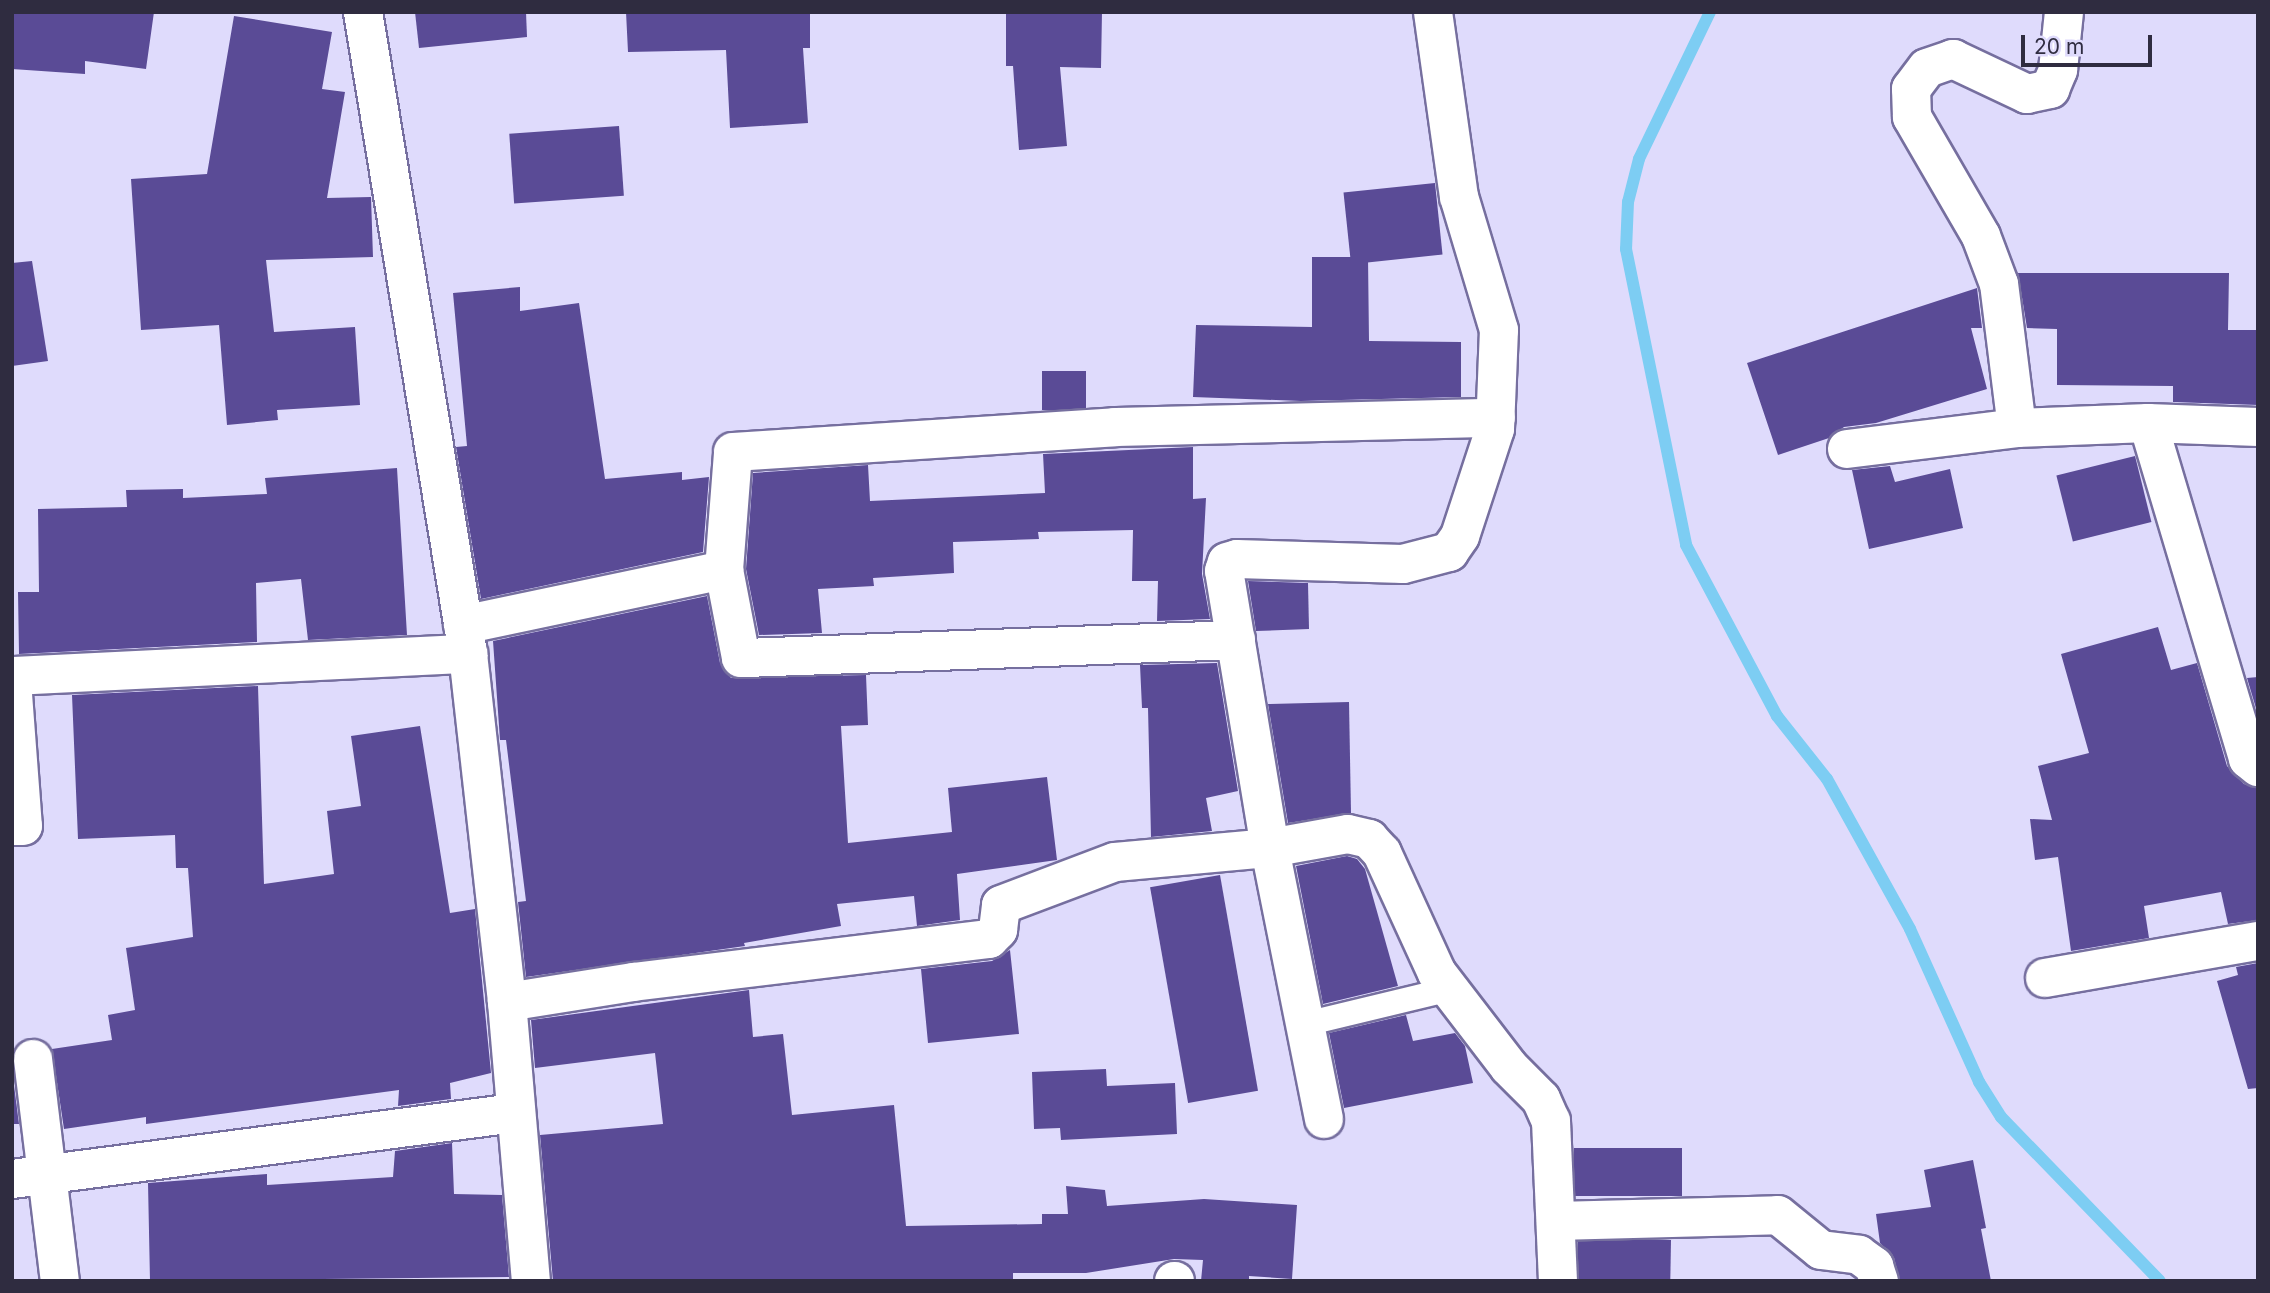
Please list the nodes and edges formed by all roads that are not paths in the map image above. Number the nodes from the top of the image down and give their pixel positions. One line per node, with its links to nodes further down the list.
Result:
1 (363, 12): 10 (street)
2 (1433, 12): 4 (street)
3 (2064, 12): 7 (street)
4 (1496, 418): 9 (street); 11 (street)
5 (2148, 423): 6 (street); 7 (street); 13 (street)
6 (2258, 427)
7 (2017, 428): 8 (street)
8 (1847, 449)
9 (724, 570): 10 (street); 11 (street)
10 (466, 640): 12 (street); 19 (street)
11 (1236, 640): 15 (street)
12 (12, 678): 14 (street)
13 (2258, 768)
14 (12, 826)
15 (1270, 848): 18 (street); 19 (street); 20 (street)
16 (2258, 941): 17 (street)
17 (2045, 978)
18 (1451, 989): 20 (lane); 26 (street)
19 (507, 1002): 22 (street)
20 (1305, 1024): 23 (street)
21 (33, 1059): 24 (street)
22 (515, 1113): 24 (street); 28 (street)
23 (1324, 1119)
24 (50, 1176): 25 (street); 27 (street)
25 (12, 1179)
26 (1556, 1221): 29 (street); 30 (street)
27 (60, 1281)
28 (531, 1281)
29 (1559, 1281)
30 (1879, 1281)

